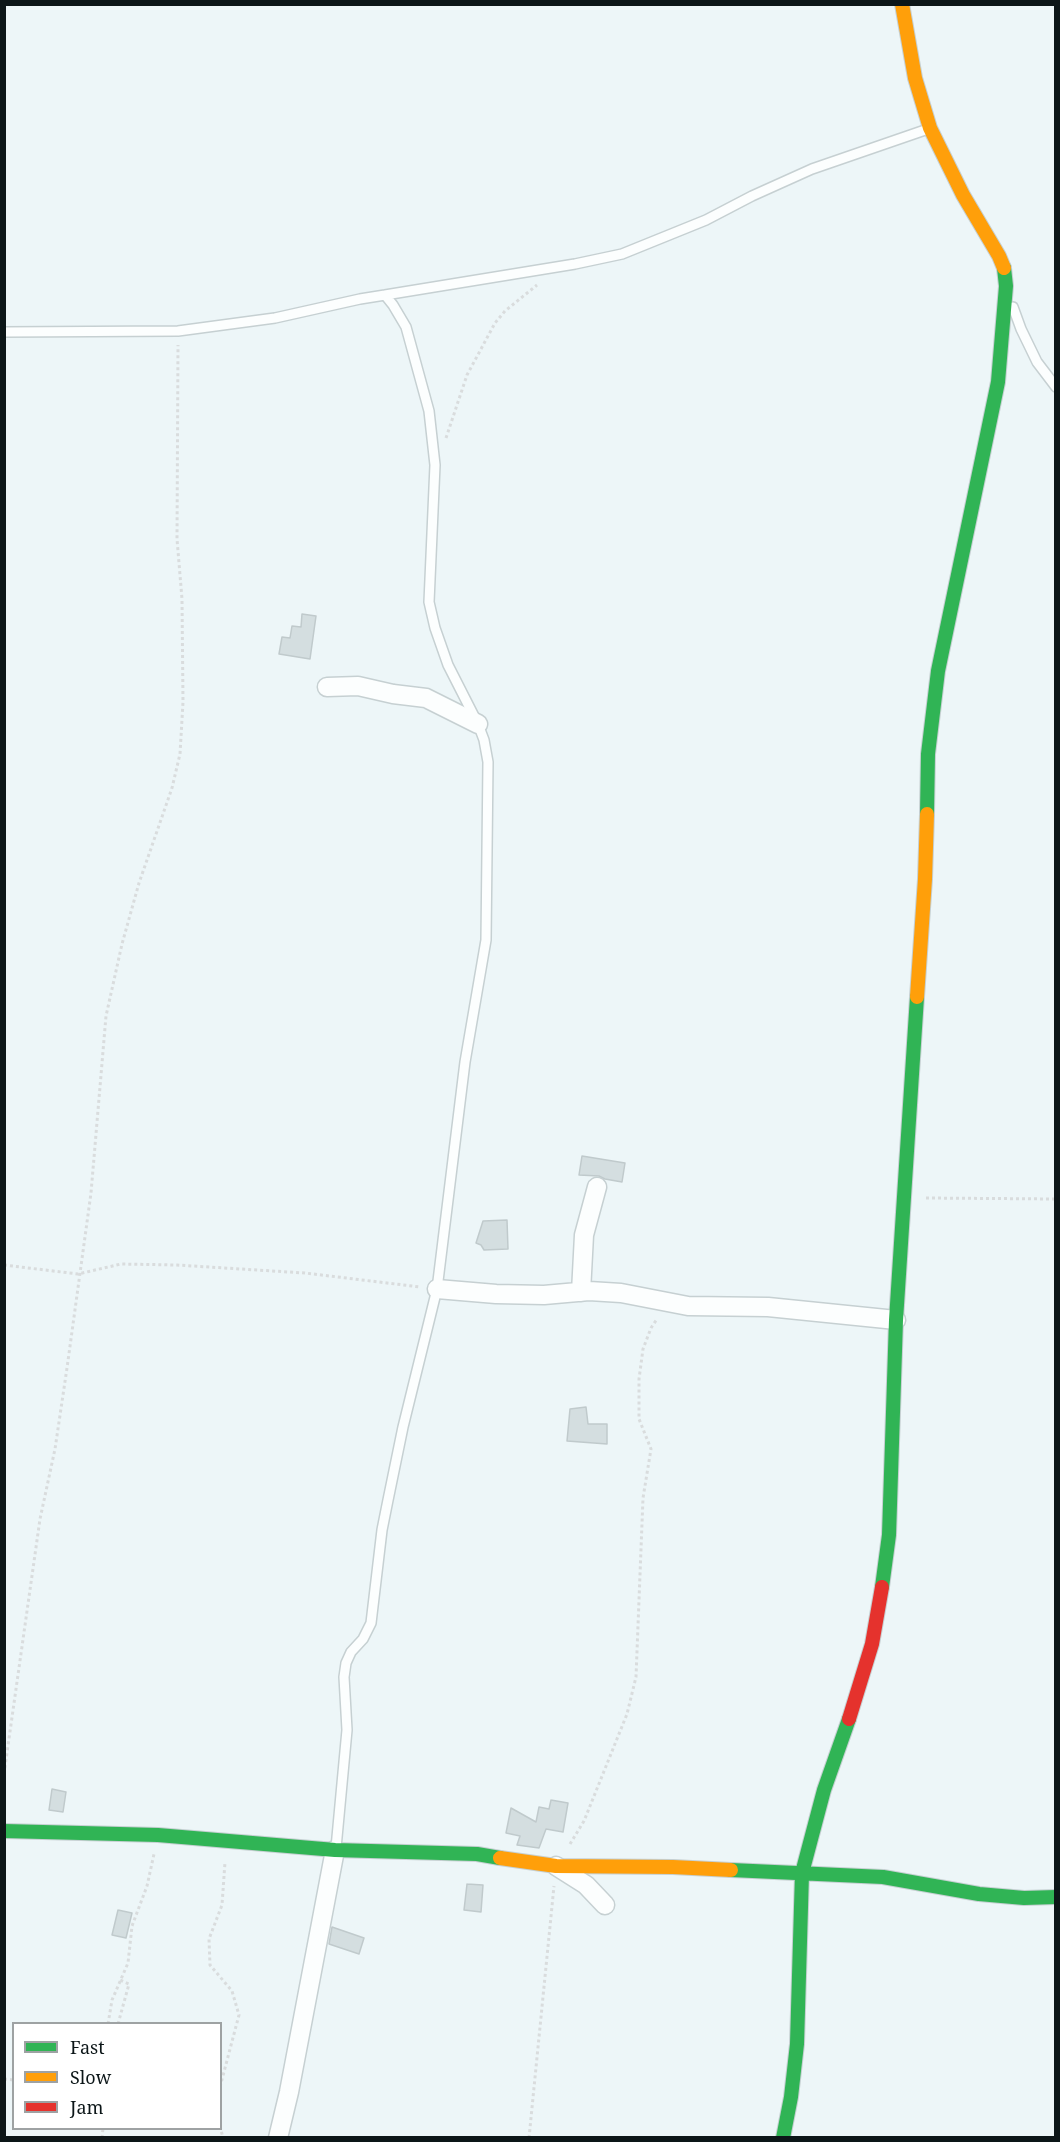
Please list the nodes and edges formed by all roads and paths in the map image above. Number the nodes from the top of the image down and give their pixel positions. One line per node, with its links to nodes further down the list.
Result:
1 (902, 4): 2 (street)
2 (930, 128): 3 (lane); 4 (street)
3 (560, 267): 5 (lane); 9 (path)
4 (1006, 286): 8 (lane); 13 (street)
5 (384, 295): 6 (lane); 9 (lane)
6 (178, 331): 7 (lane); 16 (path)
7 (4, 332)
8 (1056, 387)
9 (435, 465): 11 (lane)
10 (327, 687): 11 (street)
11 (478, 724): 17 (lane)
12 (597, 1187): 18 (street)
13 (903, 1197): 14 (path); 20 (street)
14 (1056, 1199)
15 (4, 1264): 16 (path)
16 (78, 1274): 17 (path); 21 (path)
17 (437, 1289): 18 (street); 25 (lane)
18 (581, 1292): 19 (street)
19 (667, 1304): 20 (street); 26 (path)
20 (896, 1320): 27 (street)
21 (4, 1774)
22 (4, 1831): 23 (street)
23 (158, 1835): 24 (street); 30 (path)
24 (223, 1840): 25 (street); 33 (path)
25 (335, 1850): 26 (street); 34 (street)
26 (556, 1866): 27 (street); 29 (street); 35 (path)
27 (802, 1873): 28 (street); 36 (street)
28 (1056, 1897)
29 (605, 1905)
30 (120, 1980): 31 (path); 32 (path)
31 (108, 2022)
32 (119, 2022)
33 (222, 2079)
34 (278, 2138)
35 (530, 2138)
36 (783, 2138)

